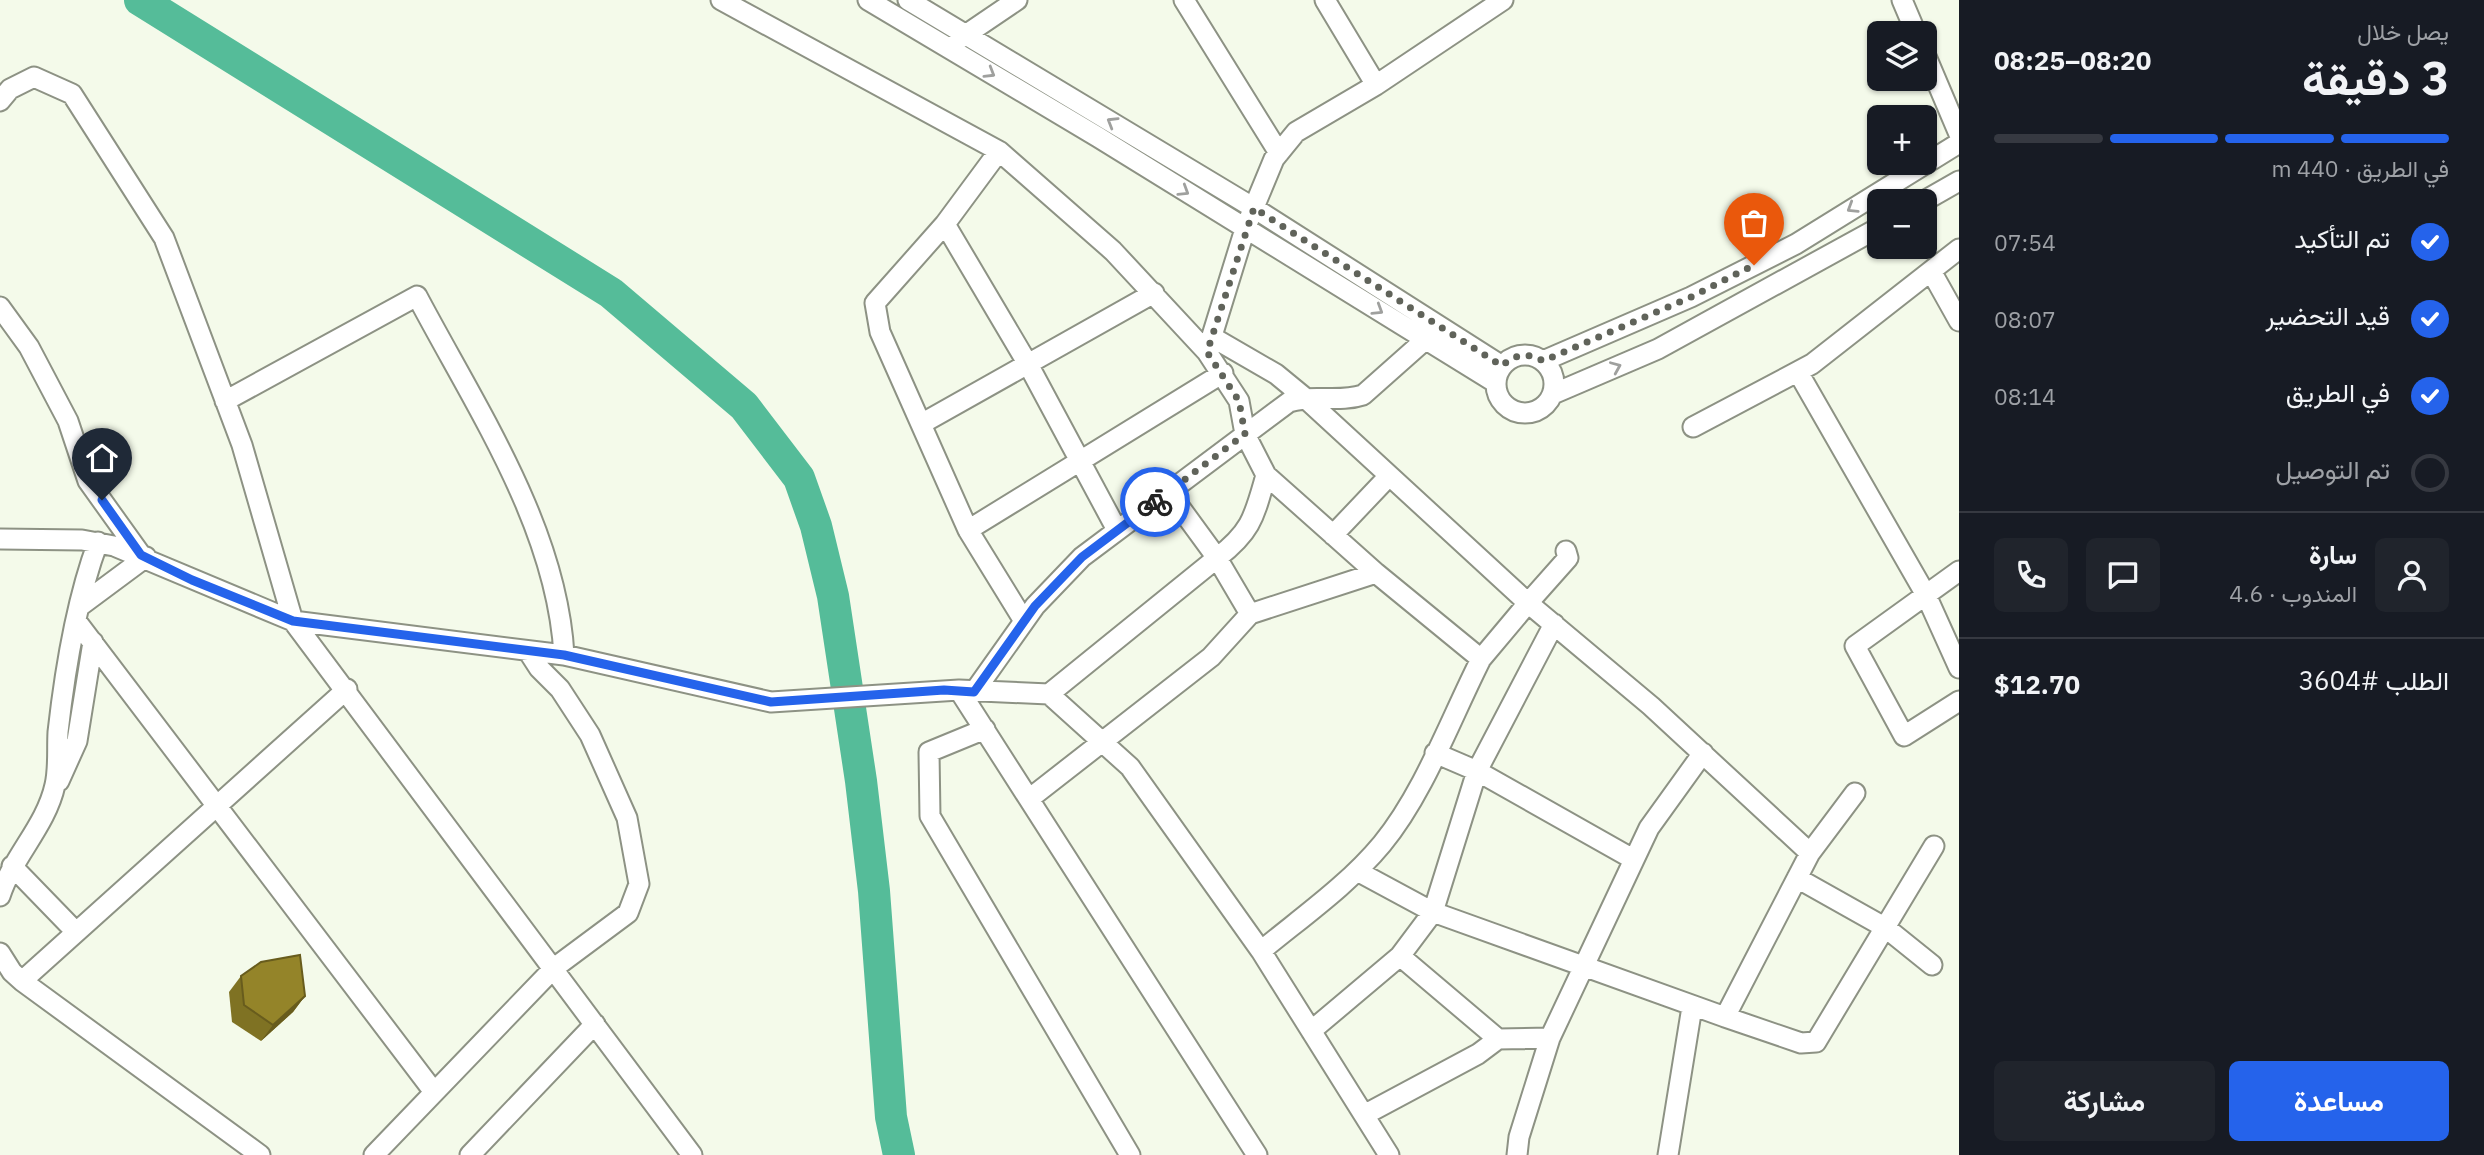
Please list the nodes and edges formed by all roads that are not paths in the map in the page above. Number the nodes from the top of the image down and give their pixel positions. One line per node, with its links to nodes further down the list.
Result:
1 (721, 0): 17 (street)
2 (868, 0): 11 (street)
3 (908, 0): 10 (street)
4 (1017, 0): 10 (street)
5 (1184, 0): 18 (street)
6 (1325, 0): 13 (street)
7 (1503, 0): 13 (street)
8 (1902, 0): 9 (street)
9 (1911, 21)
10 (964, 34): 11 (street); 21 (street, one-way to 10)
11 (950, 49): 23 (street, one-way to 23)
12 (1937, 82): 15 (street)
13 (1376, 85): 18 (street)
14 (0, 101): 39 (street)
15 (1959, 134)
16 (1959, 143): 32 (street, one-way to 32)
17 (999, 150): 22 (street); 27 (street)
18 (1279, 153): 21 (street)
19 (1959, 181): 20 (street)
20 (1937, 194)
21 (1254, 208): 23 (street); 36 (street)
22 (945, 224): 33 (street); 40 (street)
23 (1245, 229): 30 (street, one-way to 30); 31 (street)
24 (1867, 234): 37 (street, one-way to 24)
25 (1959, 249): 26 (street)
26 (1931, 271): 29 (street); 34 (street)
27 (1154, 293): 31 (street); 33 (street)
28 (0, 307): 53 (street)
29 (1959, 321)
30 (1425, 340): 36 (street); 38 (street)
31 (1210, 344): 35 (street); 38 (street)
32 (1543, 361): 36 (street); 37 (street)
33 (1029, 366): 40 (street); 43 (street)
34 (1798, 372): 41 (street); 57 (street)
35 (1223, 373): 42 (street); 43 (street)
36 (1499, 374): 37 (street)
37 (1553, 394)
38 (1304, 397): 42 (street); 45 (street)
39 (225, 401): 61 (street); 66 (street)
40 (921, 424): 47 (street)
41 (1693, 427)
42 (1245, 434): 44 (street); 46 (street)
43 (1078, 462): 47 (street); 48 (street)
44 (1266, 475): 49 (street); 54 (street)
45 (1389, 476): 49 (street); 58 (street)
46 (1168, 491): 48 (street); 54 (street)
47 (968, 530): 62 (street)
48 (1117, 530): 62 (street)
49 (1333, 535): 56 (street)
50 (2, 539): 51 (street)
51 (98, 542): 53 (street); 59 (street)
52 (1566, 551): 58 (street)
53 (144, 556): 59 (street); 61 (street)
54 (1217, 558): 60 (street); 71 (street)
55 (1959, 571): 57 (street)
56 (1377, 573): 60 (street); 67 (street)
57 (1926, 595): 68 (street); 72 (street)
58 (1528, 603): 63 (street); 67 (street)
59 (79, 614): 64 (street); 78 (street)
60 (1250, 614): 74 (street)
61 (293, 621): 65 (street); 69 (street)
62 (1024, 621): 70 (street)
63 (1554, 624): 76 (street); 77 (street)
64 (93, 642): 78 (street); 81 (street)
65 (528, 650): 66 (street); 97 (street)
66 (564, 655): 70 (street)
67 (1481, 659): 75 (street)
68 (1959, 668)
69 (347, 689): 81 (street); 97 (street)
70 (959, 691): 71 (street); 73 (street)
71 (1049, 694): 74 (street)
72 (1959, 701)
73 (985, 729): 80 (street); 111 (street)
74 (1102, 739): 80 (street); 92 (street)
75 (1435, 753): 77 (street); 86 (street)
76 (1703, 753): 83 (street); 84 (street)
77 (1477, 771): 84 (street); 89 (street)
78 (55, 787): 85 (street)
79 (1855, 793): 83 (street)
80 (1029, 799): 112 (street)
81 (219, 804): 91 (street); 105 (street)
82 (1934, 846): 90 (street)
83 (1810, 853): 87 (street)
84 (1633, 859): 96 (street)
85 (12, 866): 88 (street); 91 (street)
86 (1357, 871): 89 (street); 92 (street)
87 (1797, 878): 90 (street); 100 (street)
88 (0, 895)
89 (1433, 912): 94 (street); 96 (street)
90 (1886, 928): 95 (street); 100 (street)
91 (76, 932): 98 (street)
92 (1261, 951): 102 (street)
93 (0, 953): 98 (street)
94 (1400, 956): 102 (street); 104 (street)
95 (1932, 965)
96 (1581, 967): 99 (street); 103 (street)
97 (554, 968): 101 (street); 105 (street)
98 (22, 981): 108 (street)
99 (1692, 1007): 100 (street); 115 (street)
100 (1726, 1017)
101 (595, 1024): 107 (street); 110 (street)
102 (1311, 1031): 106 (street)
103 (1550, 1038): 104 (street); 114 (street)
104 (1498, 1039): 106 (street)
105 (434, 1092): 109 (street)
106 (1364, 1115): 113 (street)
107 (686, 1153)
108 (260, 1155)
109 (374, 1155)
110 (470, 1155)
111 (1129, 1155)
112 (1257, 1155)
113 (1389, 1155)
114 (1517, 1155)
115 (1668, 1155)

